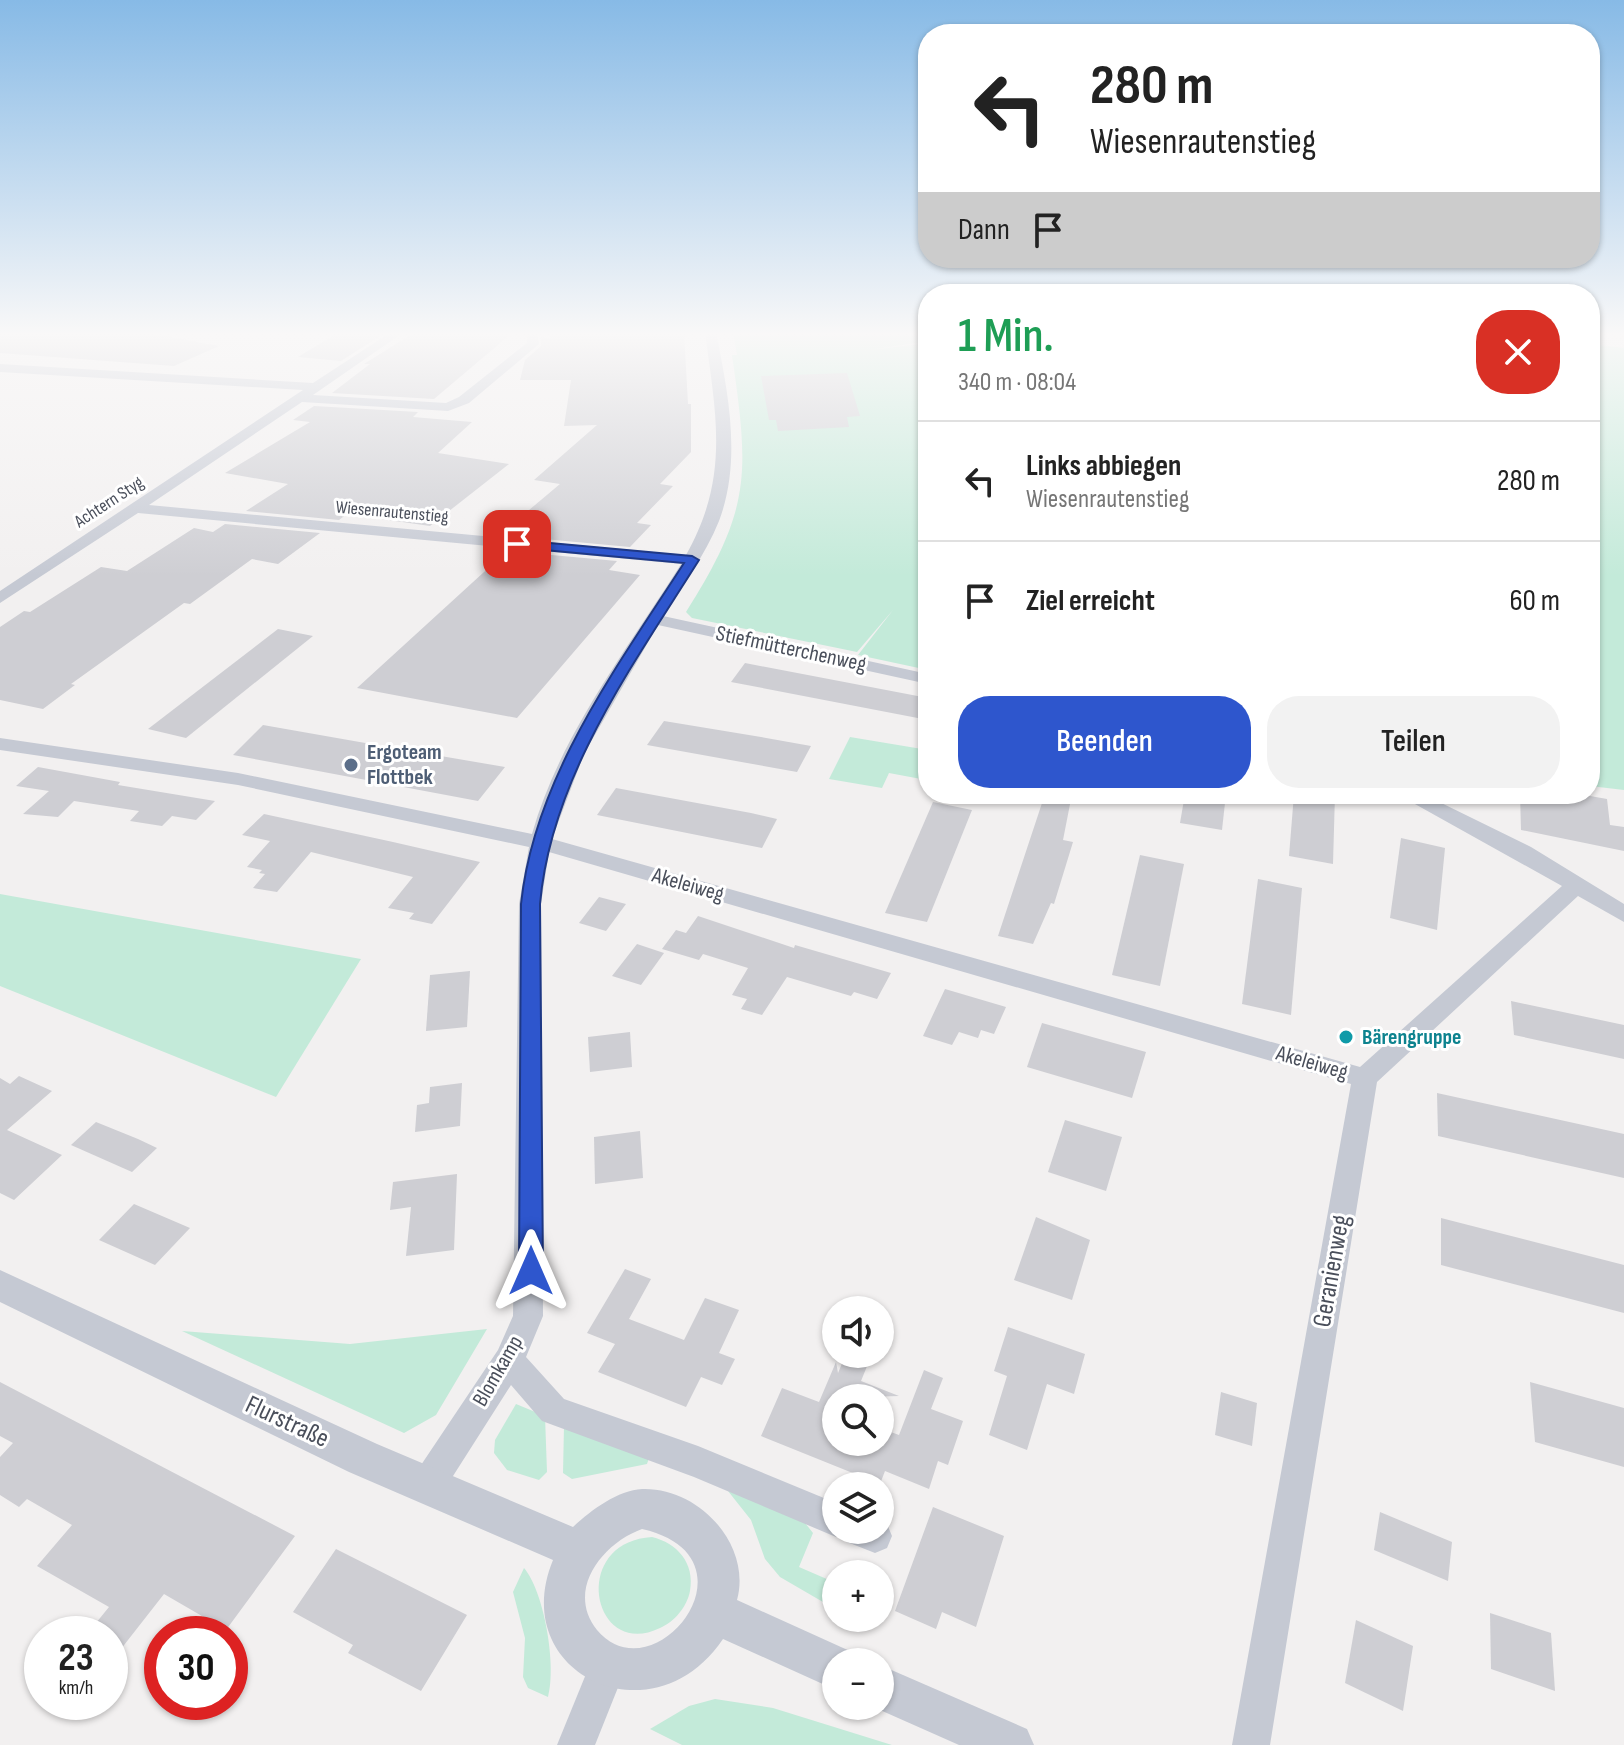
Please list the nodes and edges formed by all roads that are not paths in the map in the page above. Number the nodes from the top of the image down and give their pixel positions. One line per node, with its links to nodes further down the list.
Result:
1 (280, 413): 3 (street, Achtern Styg)
2 (718, 413): 4 (street, Blomkamp)
3 (136, 508): 4 (street, Wiesenrautenstieg); 5 (street, Achtern Styg)
4 (692, 560): 6 (street, Blomkamp)
5 (0, 598)
6 (653, 619): 7 (street, Stiefmütterchenweg); 10 (street, Blomkamp)
7 (918, 677)
8 (0, 744): 10 (street, Akeleiweg)
9 (1427, 804): 11 (street)
10 (539, 843): 13 (street, Akeleiweg); 15 (street, Blomkamp)
11 (1576, 886): 12 (street); 13 (street)
12 (1624, 914)
13 (1365, 1078): 25 (street, Geranienweg)
14 (0, 1285): 16 (street, Flurstraße)
15 (509, 1360): 16 (street, Blomkamp); 17 (street)
16 (427, 1486): 18 (street, Flurstraße)
17 (822, 1514)
18 (578, 1550): 19 (street); 21 (street)
19 (714, 1612): 20 (street); 21 (street)
20 (822, 1662)
21 (608, 1665): 23 (street)
22 (894, 1693): 24 (street)
23 (576, 1745)
24 (1011, 1745)
25 (1251, 1745)

